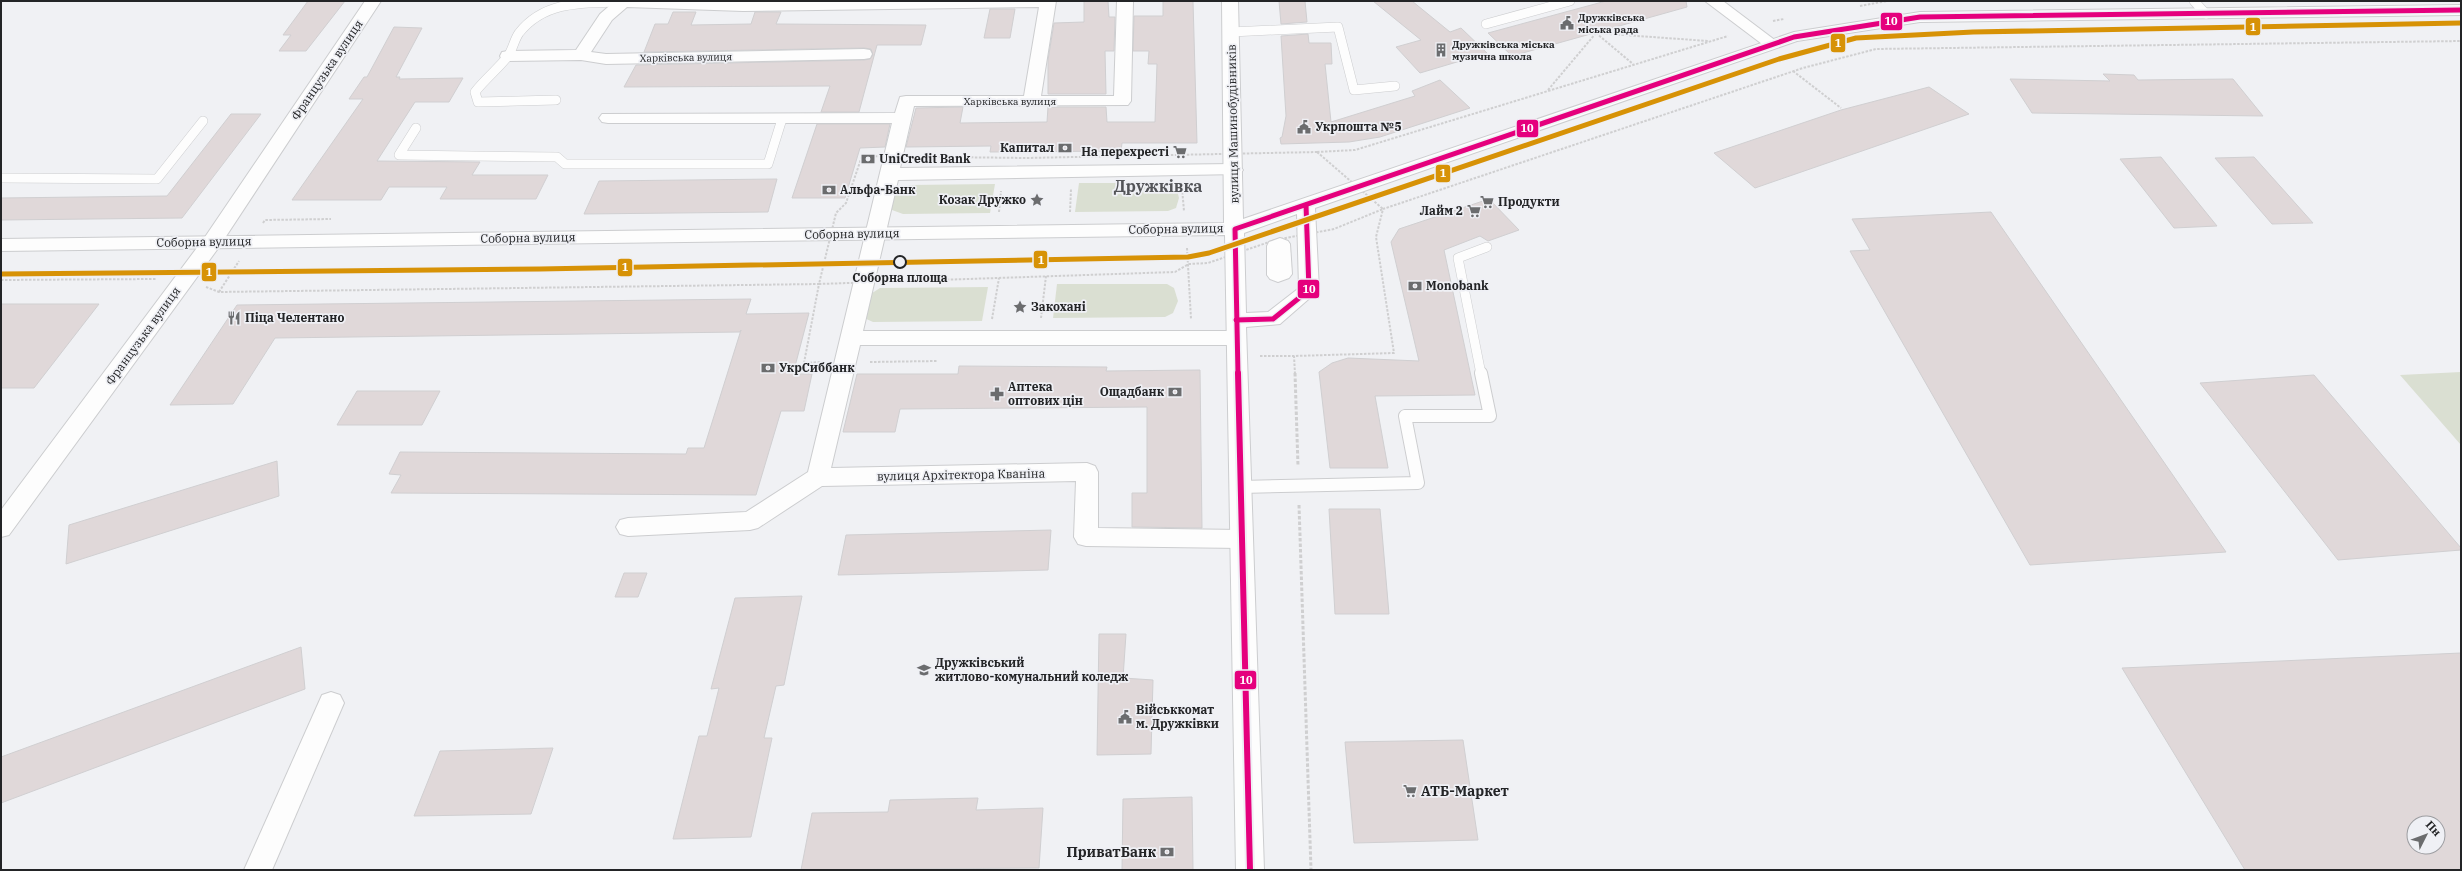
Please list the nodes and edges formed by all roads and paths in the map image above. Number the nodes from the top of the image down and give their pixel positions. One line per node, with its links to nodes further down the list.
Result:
1 (372, 1): 45 (street, Французька вулиця)
2 (1124, 1): 29 (street, Харківська вулиця)
3 (1230, 1): 16 (street, вулиця Машинобудівників)
4 (1570, 1): 14 (lane)
5 (1713, 1): 15 (street)
6 (1887, 1): 10 (path)
7 (2194, 1): 12 (lane)
8 (632, 2): 9 (street); 22 (lane); 23 (street)
9 (1048, 2): 29 (street)
10 (1857, 6)
11 (2461, 10): 12 (street, Соборна вулиця)
12 (2206, 14): 20 (street, Соборна вулиця)
13 (1790, 18): 15 (path)
14 (1486, 24)
15 (1751, 29): 18 (path); 20 (street)
16 (1231, 32): 26 (lane); 38 (street, вулиця Машинобудівників)
17 (1596, 33): 18 (path); 24 (path); 27 (path)
18 (1710, 41): 24 (path)
19 (2461, 41): 25 (path)
20 (1772, 44): 41 (street, Соборна вулиця)
21 (864, 54): 23 (street, Харківська вулиця)
22 (508, 56): 23 (street, Харківська вулиця); 28 (lane)
23 (581, 56)
24 (1633, 65): 27 (path)
25 (1793, 71): 30 (path); 57 (path)
26 (1396, 86)
27 (1547, 91): 36 (path)
28 (556, 100)
29 (1032, 101): 31 (street, Харківська вулиця)
30 (1841, 108)
31 (903, 114): 33 (street); 39 (street)
32 (608, 118): 33 (street)
33 (782, 119): 35 (lane)
34 (203, 121): 40 (lane)
35 (416, 128)
36 (1317, 152)
37 (1182, 162): 38 (street); 39 (street); 43 (path)
38 (1234, 170): 42 (street, вулиця Машинобудівників)
39 (890, 174): 44 (street)
40 (1, 178)
41 (1306, 205): 42 (street, Соборна вулиця); 50 (street)
42 (1235, 228): 43 (street, Соборна вулиця); 50 (street, вулиця Машинобудівників)
43 (1186, 229): 44 (street, Соборна вулиця); 52 (path)
44 (875, 233): 45 (street, Соборна вулиця); 51 (street)
45 (212, 242): 46 (street, Соборна вулиця); 48 (street, Французька вулиця)
46 (1, 245)
47 (1487, 247): 57 (lane)
48 (184, 279): 49 (path); 54 (path); 59 (street, Французька вулиця)
49 (1, 280)
50 (1236, 329): 52 (street); 56 (street, вулиця Машинобудівників)
51 (851, 338): 52 (street); 54 (street)
52 (1192, 338)
53 (939, 360): 54 (path)
54 (846, 362): 55 (street)
55 (818, 477): 58 (street); 60 (street, вулиця Архітектора Кваніна)
56 (1240, 486): 57 (lane); 60 (street, вулиця Машинобудівників)
57 (1298, 486): 64 (path)
58 (628, 527)
59 (1, 528)
60 (1241, 539): 63 (street, вулиця Машинобудівників)
61 (331, 703): 62 (street)
62 (258, 870)
63 (1250, 870)
64 (1311, 870)

